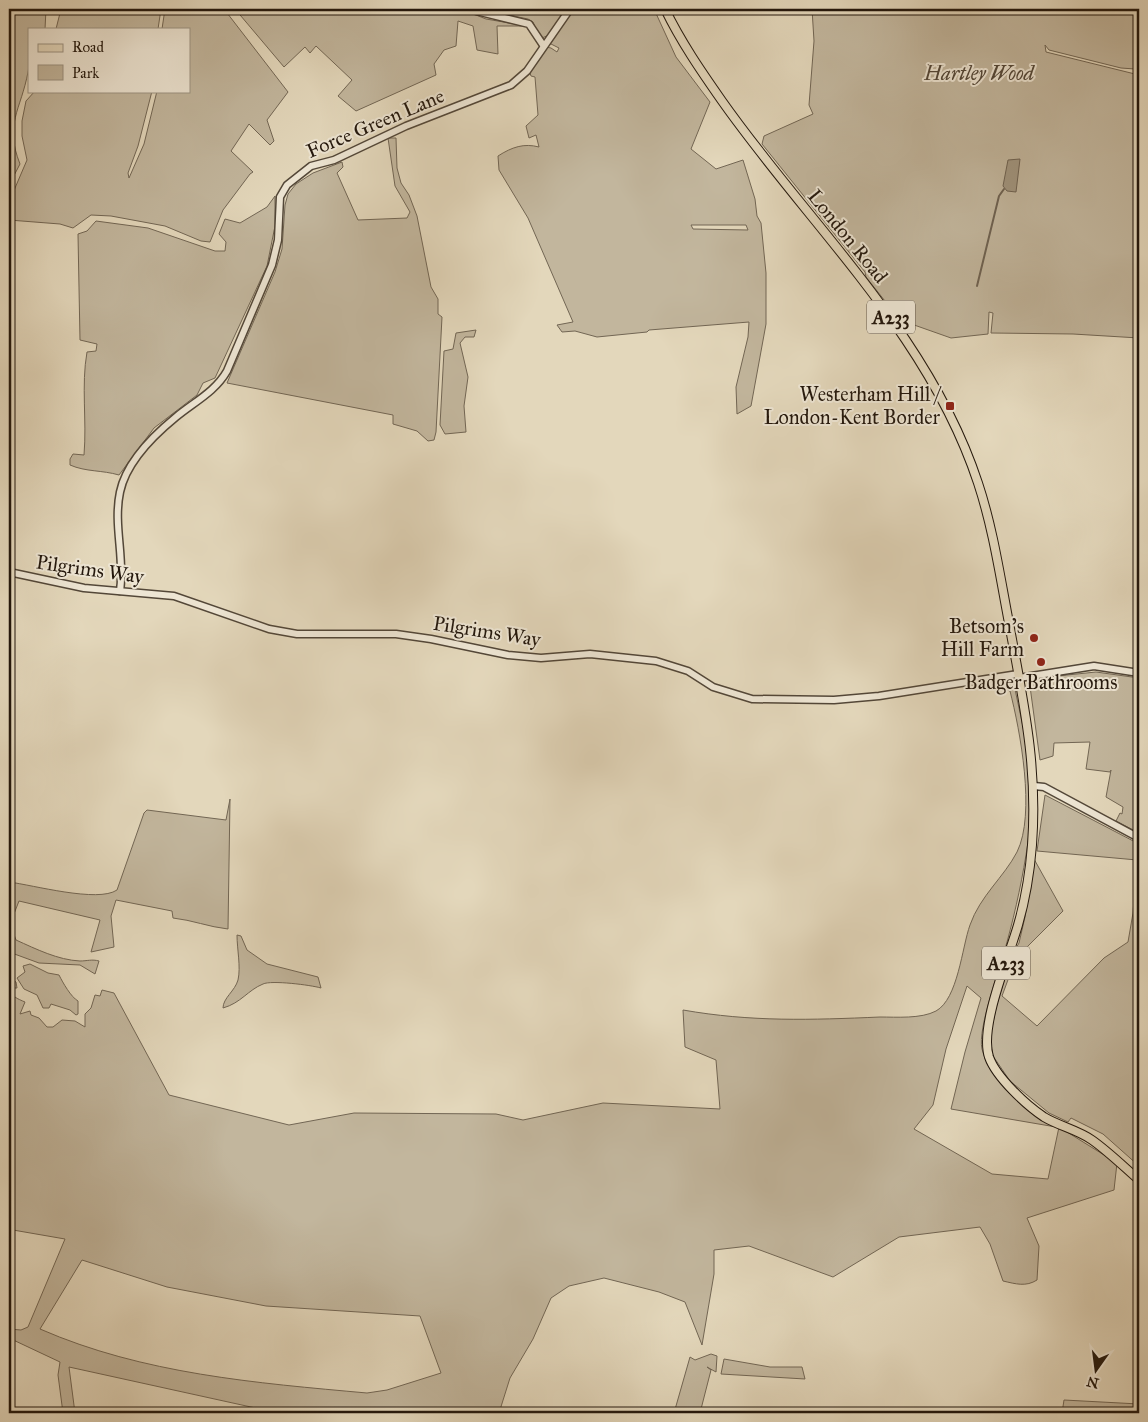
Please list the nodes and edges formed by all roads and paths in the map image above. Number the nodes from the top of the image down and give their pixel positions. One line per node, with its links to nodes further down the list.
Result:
1 (468, 9): 4 (street)
2 (570, 9): 4 (street, Force Green Lane)
3 (665, 9): 8 (main road, London Road / A233)
4 (543, 45): 6 (street, Force Green Lane)
5 (9, 572): 6 (street, Pilgrims Way)
6 (120, 591): 8 (street, Pilgrims Way)
7 (1139, 673): 8 (street, Pilgrims Way)
8 (1019, 676): 9 (main road, A233)
9 (1034, 786): 10 (street); 11 (main road, A233)
10 (1139, 838)
11 (1139, 1180)

